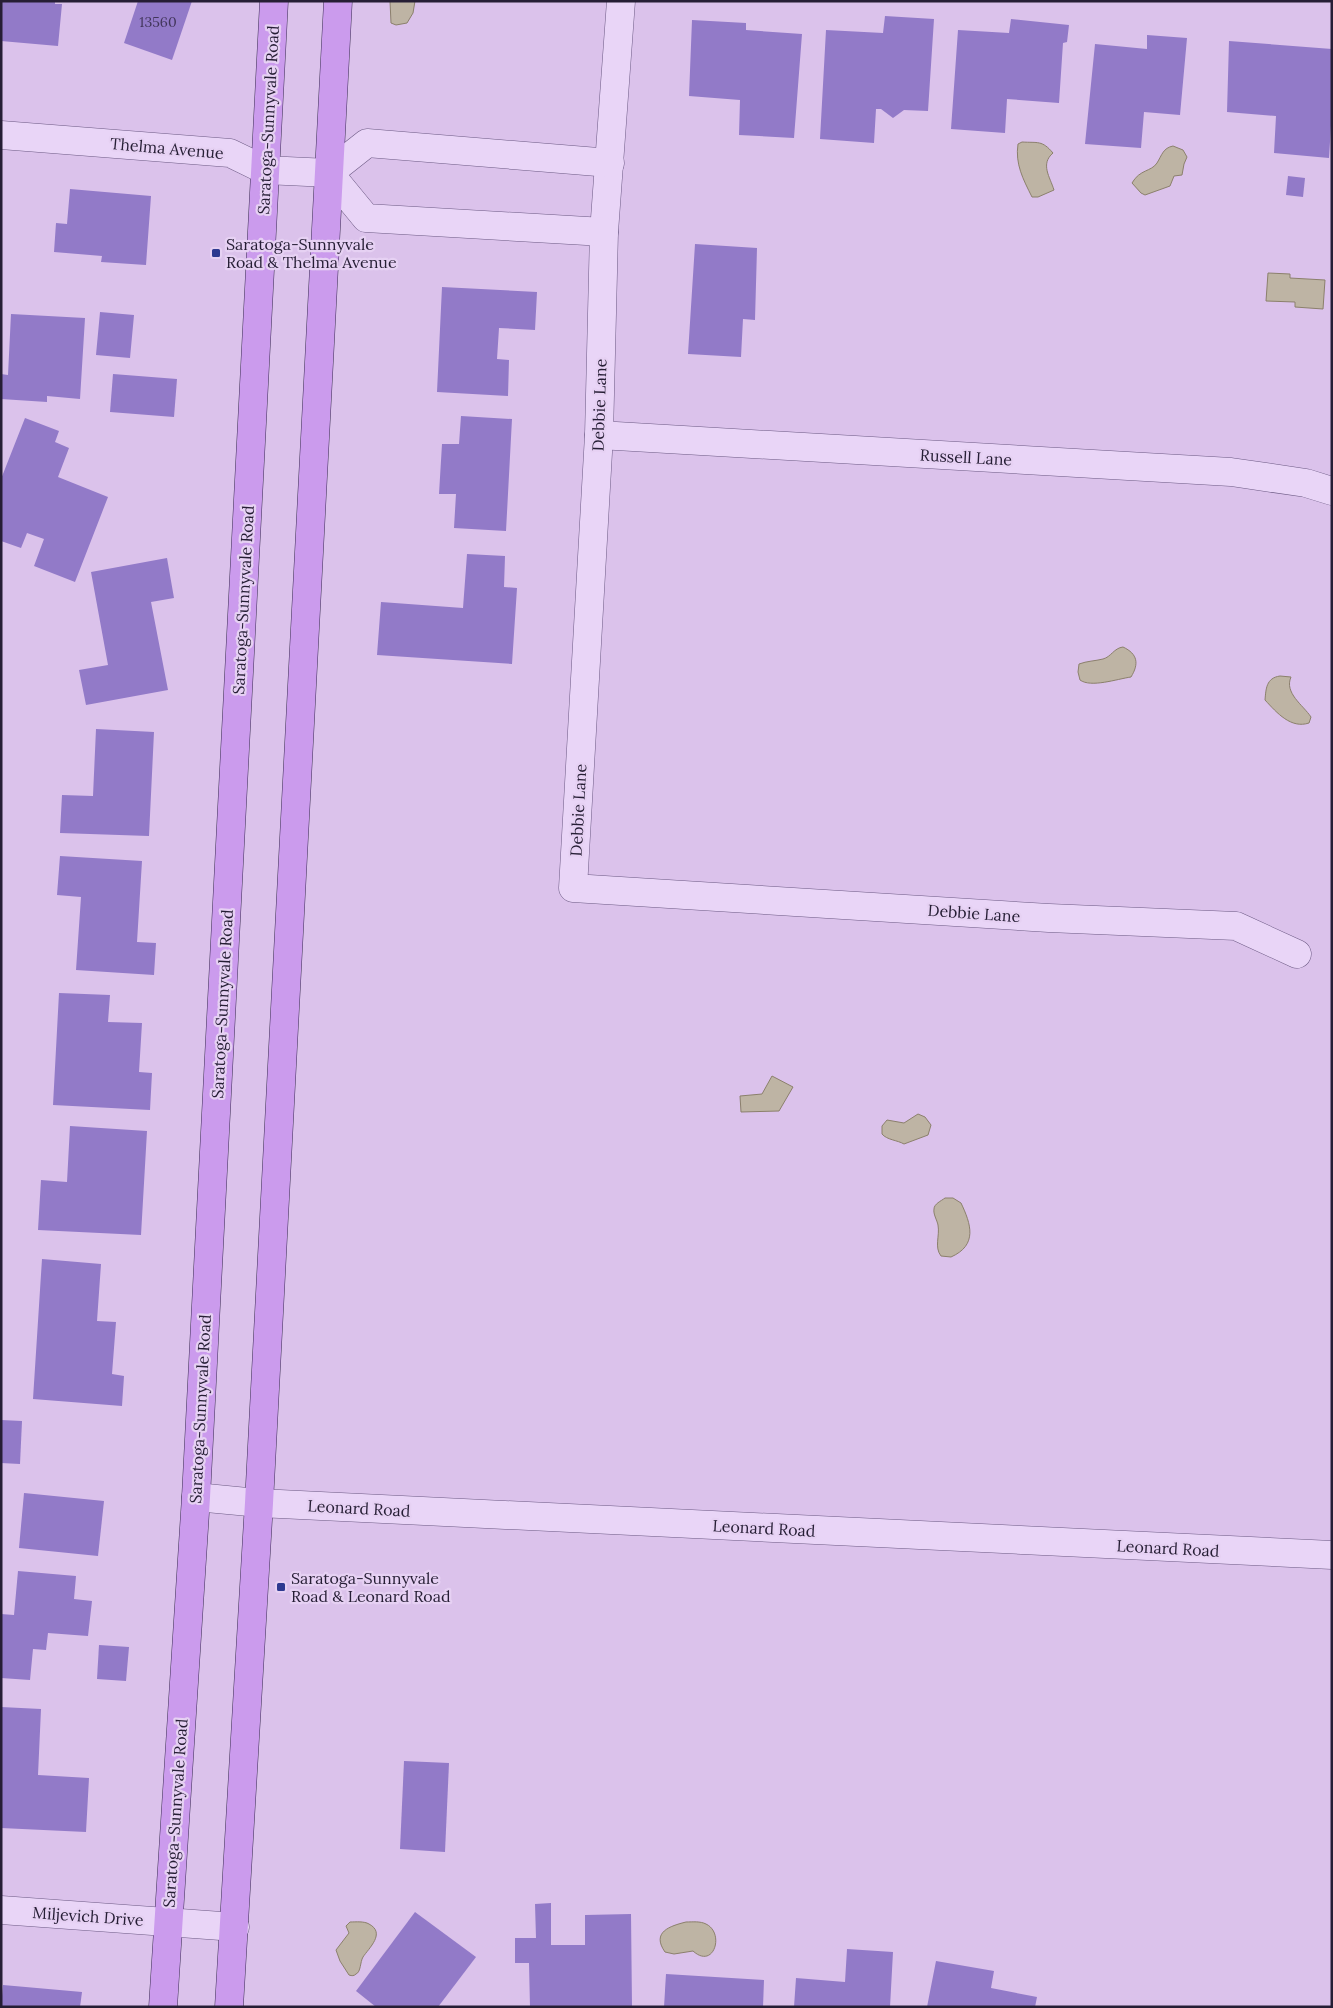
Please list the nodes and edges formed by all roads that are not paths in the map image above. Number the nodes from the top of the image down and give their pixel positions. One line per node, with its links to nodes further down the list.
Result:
1 (274, 1): 6 (main road, Saratoga-Sunnyvale Road)
2 (338, 1): 7 (main road)
3 (621, 1): 5 (street, Debbie Lane)
4 (1, 135): 6 (street, Thelma Avenue)
5 (610, 162): 7 (street); 8 (street, Debbie Lane)
6 (265, 170): 7 (street, Thelma Avenue); 12 (main road, Saratoga-Sunnyvale Road)
7 (329, 173): 8 (street); 13 (main road)
8 (604, 232): 9 (street, Debbie Lane)
9 (599, 435): 10 (street, Russell Lane); 11 (street, Debbie Lane)
10 (1332, 491)
11 (1297, 954)
12 (196, 1497): 13 (street, Leonard Road); 16 (main road, Saratoga-Sunnyvale Road)
13 (259, 1503): 14 (street, Leonard Road); 17 (main road)
14 (1332, 1555)
15 (1, 1910): 16 (street, Miljevich Drive)
16 (168, 1922): 17 (street, Miljevich Drive); 18 (main road, Saratoga-Sunnyvale Road)
17 (234, 1927): 19 (main road)
18 (163, 2007)
19 (229, 2007)

